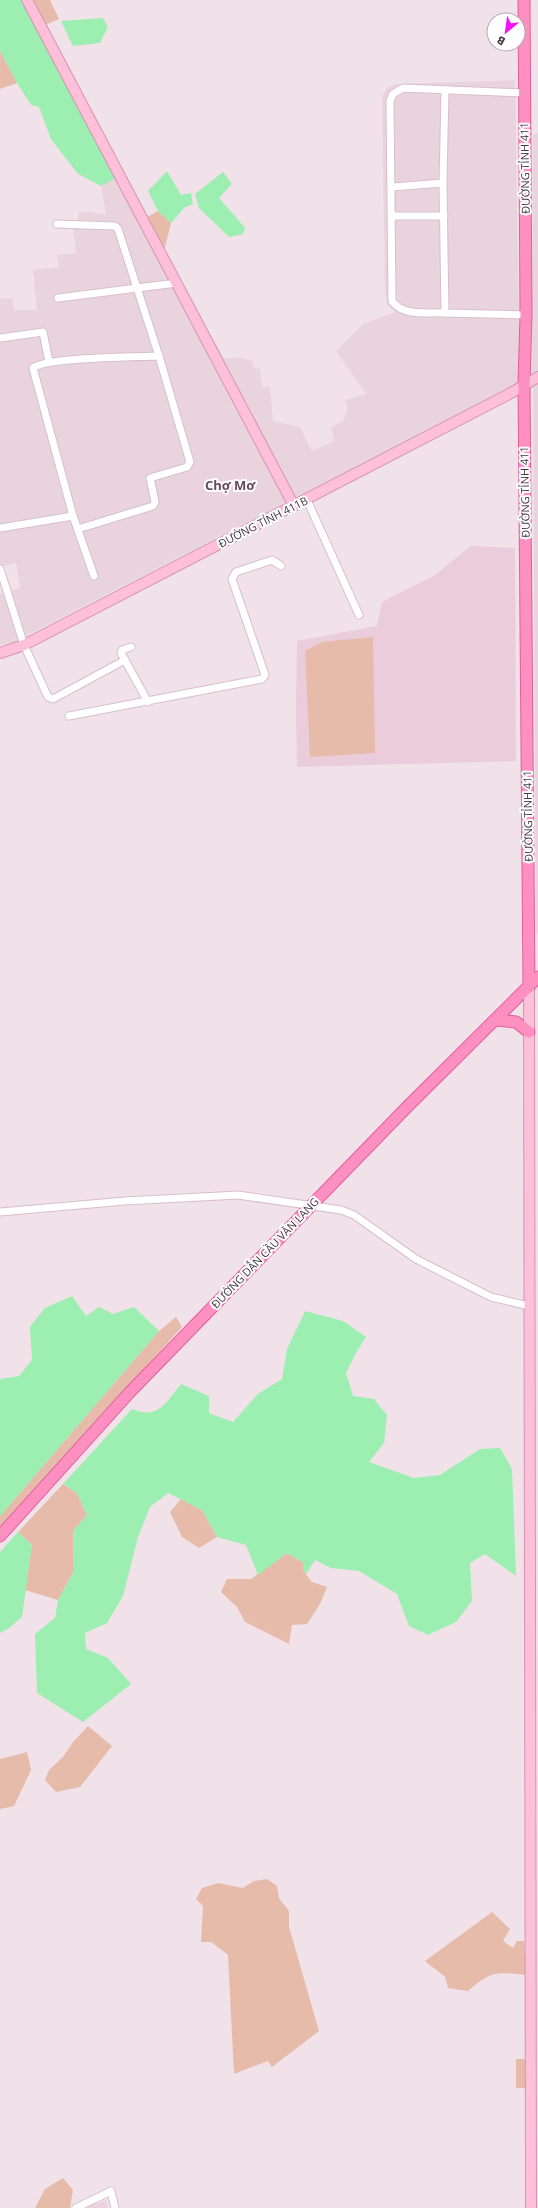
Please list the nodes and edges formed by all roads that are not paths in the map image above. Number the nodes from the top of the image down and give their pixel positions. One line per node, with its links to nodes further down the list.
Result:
1 (27, 0): 10 (main road)
2 (524, 0): 4 (main road, ĐƯỜNG TỈNH 411)
3 (446, 90): 4 (street); 5 (street); 6 (street)
4 (524, 93): 14 (main road, ĐƯỜNG TỈNH 411)
5 (444, 183): 6 (street); 8 (street)
6 (392, 187): 7 (street)
7 (392, 216): 8 (street); 13 (street)
8 (444, 216): 13 (street)
9 (57, 224): 11 (street)
10 (177, 283): 11 (street); 21 (main road)
11 (136, 289): 12 (street); 16 (street)
12 (58, 298)
13 (445, 313): 14 (street)
14 (526, 315): 19 (main road, ĐƯỜNG TỈNH 411)
15 (0, 338): 17 (street)
16 (159, 356): 17 (street); 24 (street)
17 (49, 362): 22 (street)
18 (538, 376): 19 (main road, ĐƯỜNG TỈNH 411B)
19 (524, 384): 20 (main road, ĐƯỜNG TỈNH 411B); 35 (main road, ĐƯỜNG TỈNH 411)
20 (307, 500): 21 (main road, ĐƯỜNG TỈNH 411B); 28 (street)
21 (294, 506): 29 (main road, ĐƯỜNG TỈNH 411B)
22 (73, 516): 23 (street); 24 (street)
23 (0, 528)
24 (78, 529): 27 (street)
25 (281, 566): 33 (street)
26 (0, 569): 29 (street)
27 (94, 576)
28 (359, 615)
29 (24, 645): 31 (main road, ĐƯỜNG TỈNH 411B); 32 (street)
30 (131, 647): 32 (street)
31 (0, 653)
32 (125, 660): 33 (street)
33 (148, 702): 34 (street)
34 (69, 716)
35 (529, 934): 36 (main road); 38 (main road, ĐƯỜNG TỈNH 411)
36 (538, 944)
37 (538, 978): 38 (main road, ĐƯỜNG DẪN CẦU VĂN LANG)
38 (529, 987): 39 (main road, ĐƯỜNG DẪN CẦU VĂN LANG); 40 (main road, ĐƯỜNG TỈNH 411)
39 (497, 1020): 40 (main road); 41 (main road, ĐƯỜNG DẪN CẦU VĂN LANG)
40 (529, 1032): 43 (main road, ĐƯỜNG TỈNH 411)
41 (311, 1206): 42 (street); 43 (street); 44 (main road, ĐƯỜNG DẪN CẦU VĂN LANG)
42 (0, 1212)
43 (529, 1306): 47 (main road, ĐƯỜNG TỈNH 411)
44 (0, 1536)
45 (76, 2208): 46 (street)
46 (115, 2208)
47 (531, 2208)

